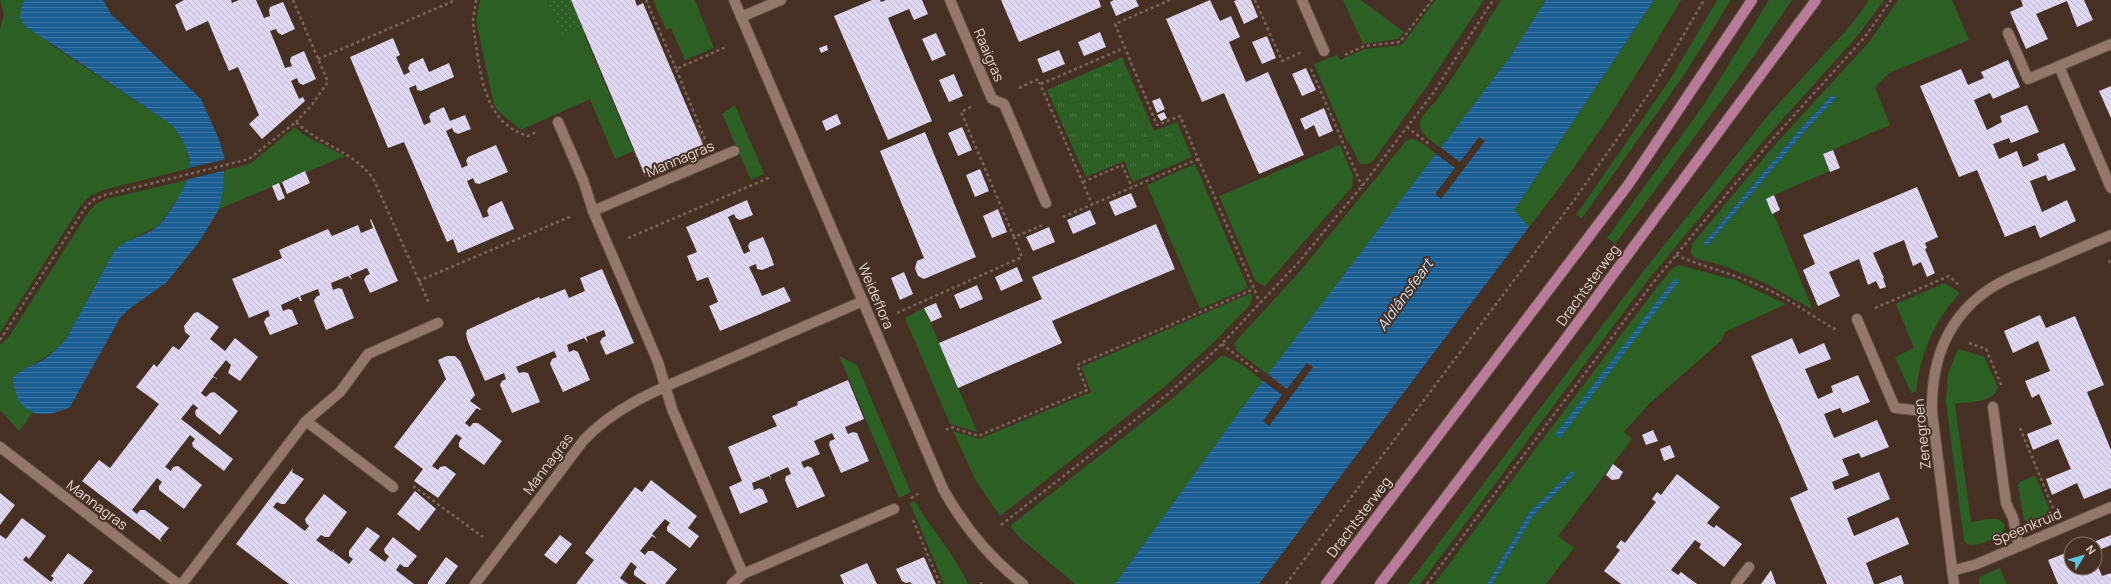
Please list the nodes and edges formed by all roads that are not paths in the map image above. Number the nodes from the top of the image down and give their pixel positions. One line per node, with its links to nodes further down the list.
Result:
1 (734, 0): 7 (street, Weideflora)
2 (781, 0): 7 (street)
3 (950, 0): 15 (street, Raaigras)
4 (1302, 0): 10 (street)
5 (1752, 0): 38 (main road, Drachtsterweg)
6 (1816, 0): 39 (main road, Drachtsterweg)
7 (741, 17): 18 (street, Weideflora)
8 (2008, 33): 11 (street)
9 (2111, 44): 11 (street)
10 (1324, 51)
11 (2059, 66): 14 (street)
12 (558, 122): 16 (street)
13 (734, 151): 16 (street, Mannagras)
14 (2111, 188)
15 (1046, 203)
16 (593, 211): 21 (street)
17 (2111, 235): 23 (street, Zenegroen)
18 (863, 301): 21 (street, Mannagras); 37 (street, Weideflora)
19 (1857, 319): 23 (street)
20 (438, 323): 24 (street)
21 (666, 387): 32 (street); 35 (street, Mannagras)
22 (1993, 407): 29 (street)
23 (1932, 412): 31 (street, Zenegroen)
24 (306, 421): 26 (street); 34 (street)
25 (0, 447): 33 (street, Mannagras)
26 (393, 487)
27 (2111, 507): 29 (street, Speenkruid)
28 (894, 509): 32 (street)
29 (2019, 546): 31 (street, Speenkruid)
30 (1749, 567): 40 (street)
31 (1952, 571): 41 (street, Zenegroen)
32 (743, 574): 36 (street)
33 (178, 584)
34 (182, 584)
35 (475, 584)
36 (732, 584)
37 (1023, 584)
38 (1326, 584)
39 (1380, 584)
40 (1736, 584)
41 (1954, 584)

